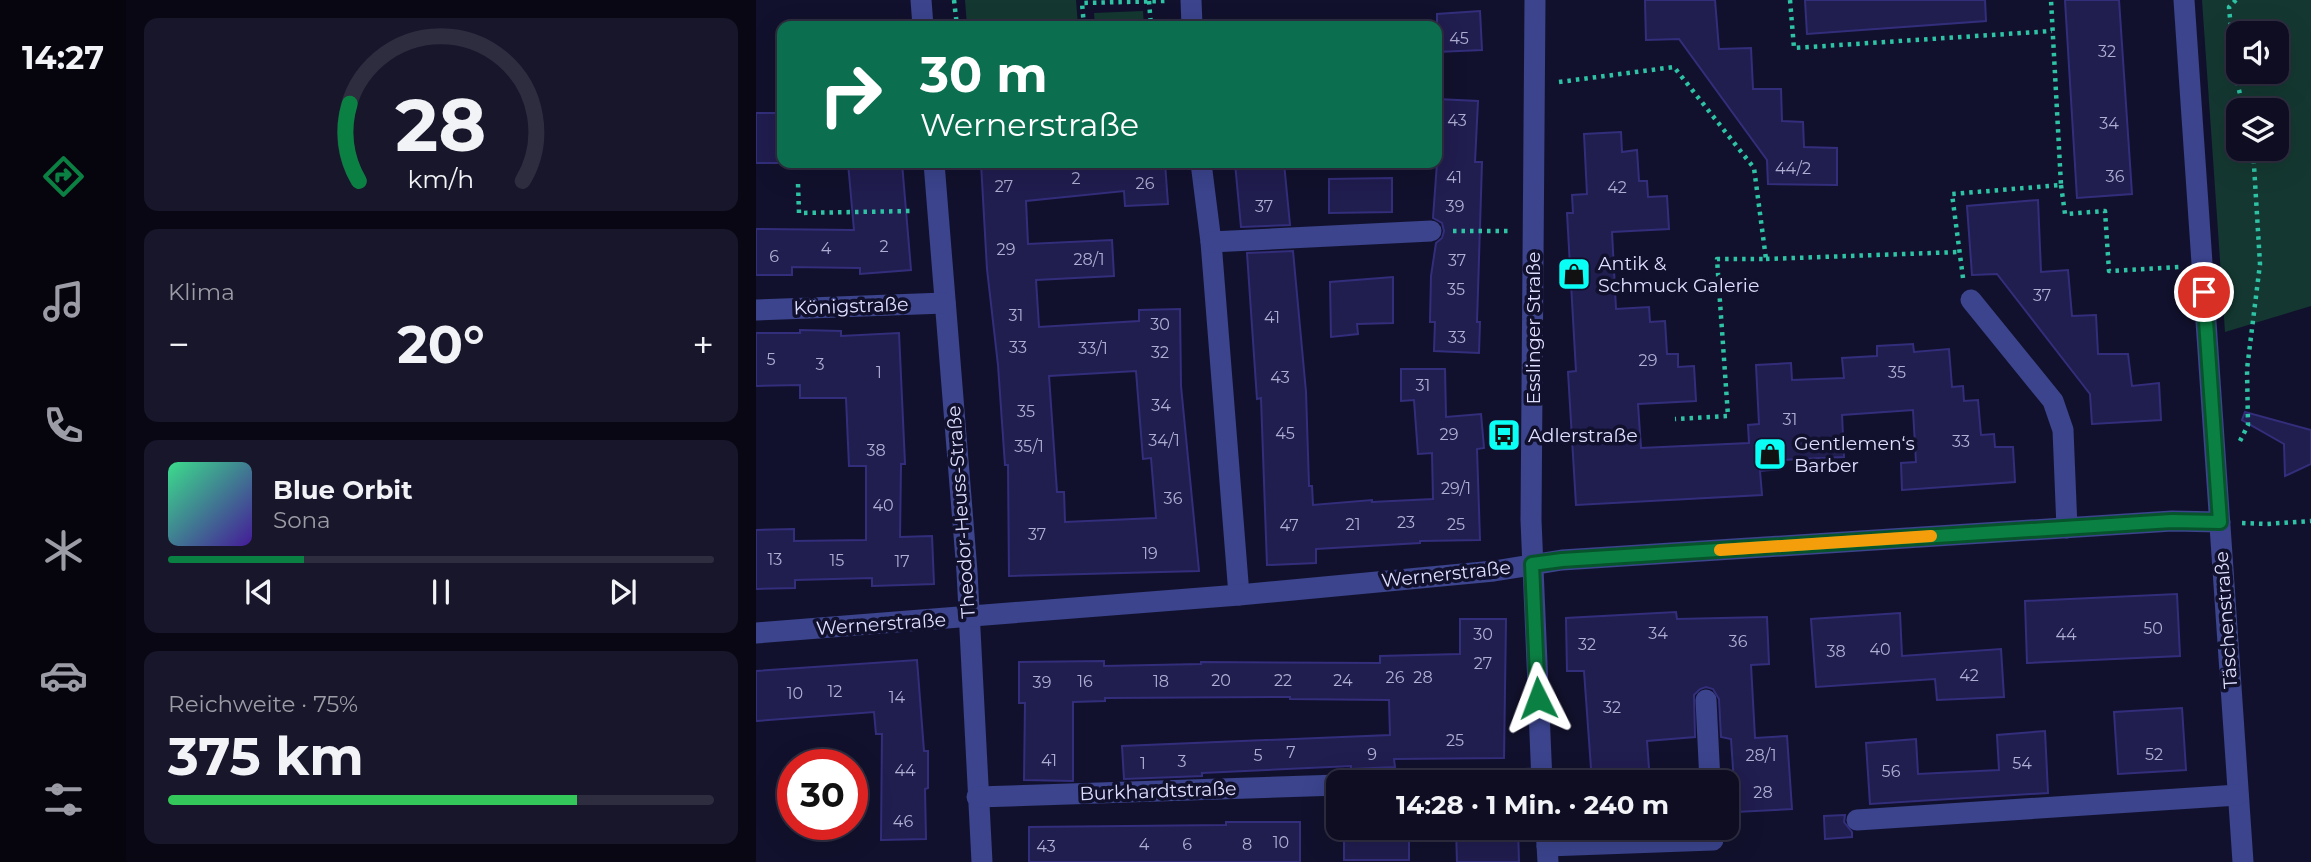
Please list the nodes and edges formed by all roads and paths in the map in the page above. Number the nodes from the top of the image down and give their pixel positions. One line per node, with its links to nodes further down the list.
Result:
1 (921, 0): 11 (street)
2 (954, 0): 12 (path)
3 (1149, 0): 9 (path); 10 (path); 14 (path)
4 (1535, 0): 17 (street, Esslinger Straße)
5 (1790, 0): 16 (path)
6 (2051, 0): 16 (path)
7 (2184, 0): 30 (street, Täschenstraße)
8 (2236, 0): 18 (path)
9 (1082, 1): 13 (path)
10 (1191, 1): 15 (street)
11 (923, 21)
12 (956, 21)
13 (1084, 21)
14 (1151, 21)
15 (1192, 21)
16 (2052, 31): 23 (path)
17 (1534, 85): 26 (street, Esslinger Straße); 29 (path)
18 (2241, 98)
19 (2254, 161): 35 (path)
20 (934, 168): 24 (street, Theodor-Heuss-Straße)
21 (1202, 168): 27 (street)
22 (798, 184): 24 (path)
23 (2062, 186): 28 (path); 30 (path)
24 (938, 210): 32 (street, Theodor-Heuss-Straße)
25 (1431, 231): 26 (path); 27 (street)
26 (1533, 231): 39 (street, Esslinger Straße)
27 (1210, 242): 40 (street)
28 (1959, 252): 29 (path); 31 (path)
29 (1766, 259): 34 (path)
30 (2203, 265): 35 (street, Täschenstraße)
31 (1967, 293): 38 (street)
32 (945, 303): 33 (street, Königstraße); 41 (street, Theodor-Heuss-Straße)
33 (756, 310)
34 (1675, 419)
35 (2215, 451): 37 (street, Täschenstraße)
36 (2311, 521): 37 (path)
37 (2220, 522): 38 (street, Wernerstraße); 47 (street, Täschenstraße)
38 (2067, 528): 39 (street, Wernerstraße)
39 (1532, 564): 40 (street, Wernerstraße); 44 (street, Esslinger Straße)
40 (1239, 595): 41 (street, Wernerstraße)
41 (969, 618): 42 (street, Wernerstraße); 48 (street, Theodor-Heuss-Straße)
42 (756, 633)
43 (1706, 700): 45 (street)
44 (1542, 770)
45 (1709, 770)
46 (1326, 785): 48 (street, Burkhardtstraße)
47 (2238, 795): 49 (street); 53 (street, Täschenstraße)
48 (978, 797): 52 (street, Theodor-Heuss-Straße)
49 (1857, 820)
50 (1713, 840): 51 (street)
51 (1547, 845)
52 (982, 862)
53 (2243, 862)

